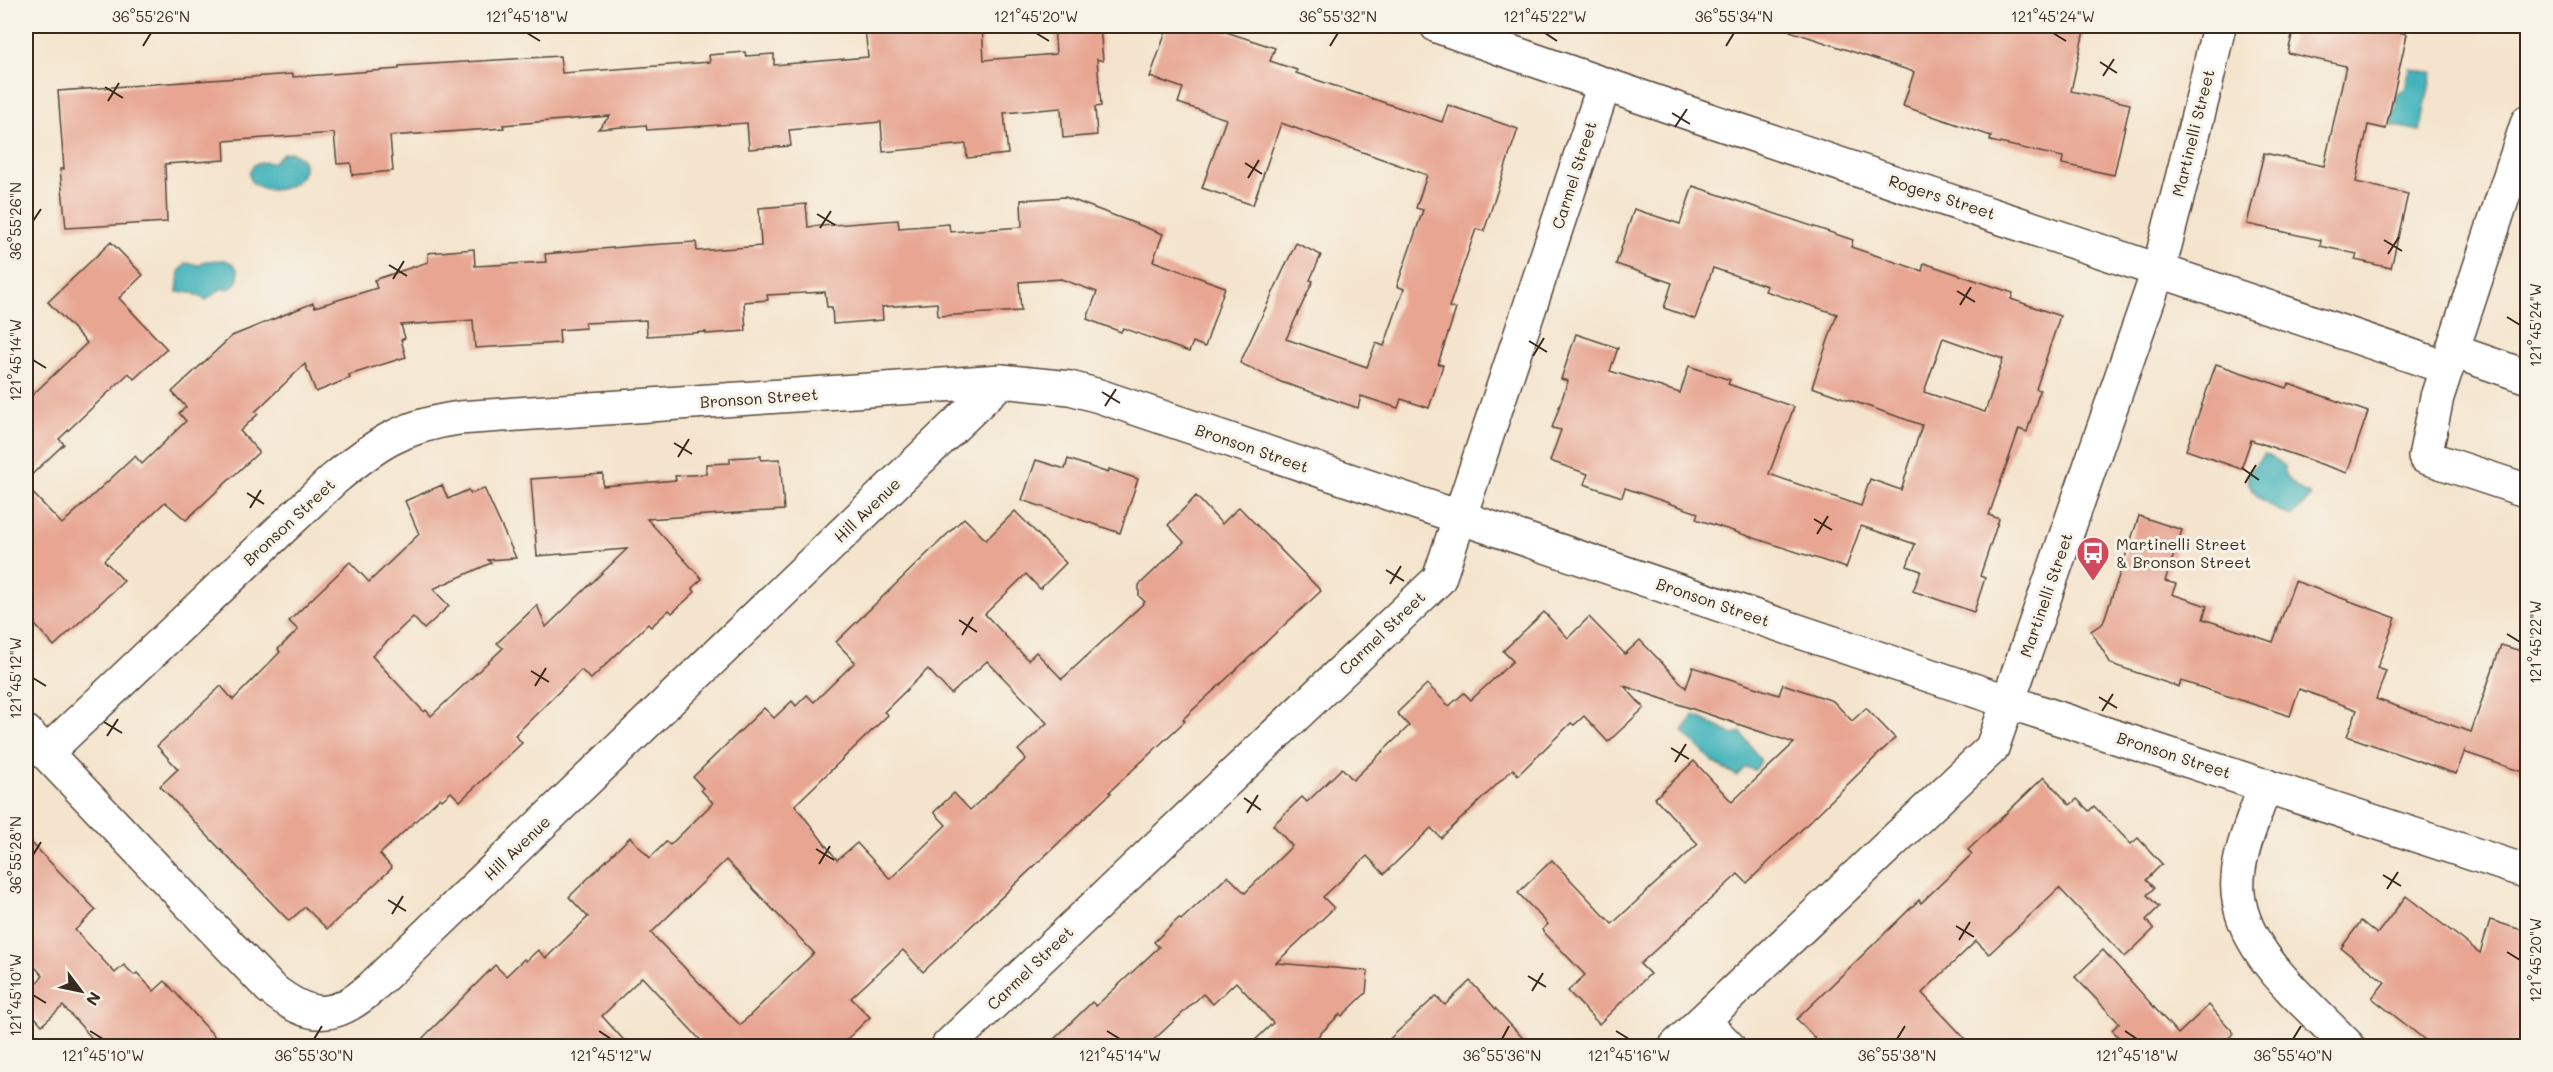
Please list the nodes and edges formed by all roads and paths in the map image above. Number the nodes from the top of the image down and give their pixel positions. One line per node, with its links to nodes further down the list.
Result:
1 (1437, 26): 3 (street, Rogers Street)
2 (2219, 26): 5 (street, Martinelli Street)
3 (1604, 85): 5 (street, Rogers Street); 10 (street, Carmel Street)
4 (2528, 121): 6 (street)
5 (2159, 269): 6 (street, Rogers Street); 11 (street, Martinelli Street)
6 (2450, 359): 7 (street, Rogers Street); 9 (street)
7 (2528, 376)
8 (1001, 381): 10 (street, Bronson Street); 12 (street, Bronson Street); 12 (street, Hill Avenue)
9 (2528, 491)
10 (1461, 518): 11 (street, Bronson Street); 16 (street, Carmel Street)
11 (2009, 702): 13 (street, Bronson Street); 15 (street, Martinelli Street)
12 (36, 743)
13 (2265, 785): 14 (street, Bronson Street); 19 (street)
14 (2528, 872)
15 (1703, 1021): 17 (street, Martinelli Street); 18 (street)
16 (948, 1047)
17 (1676, 1047)
18 (1728, 1047)
19 (2348, 1047)

